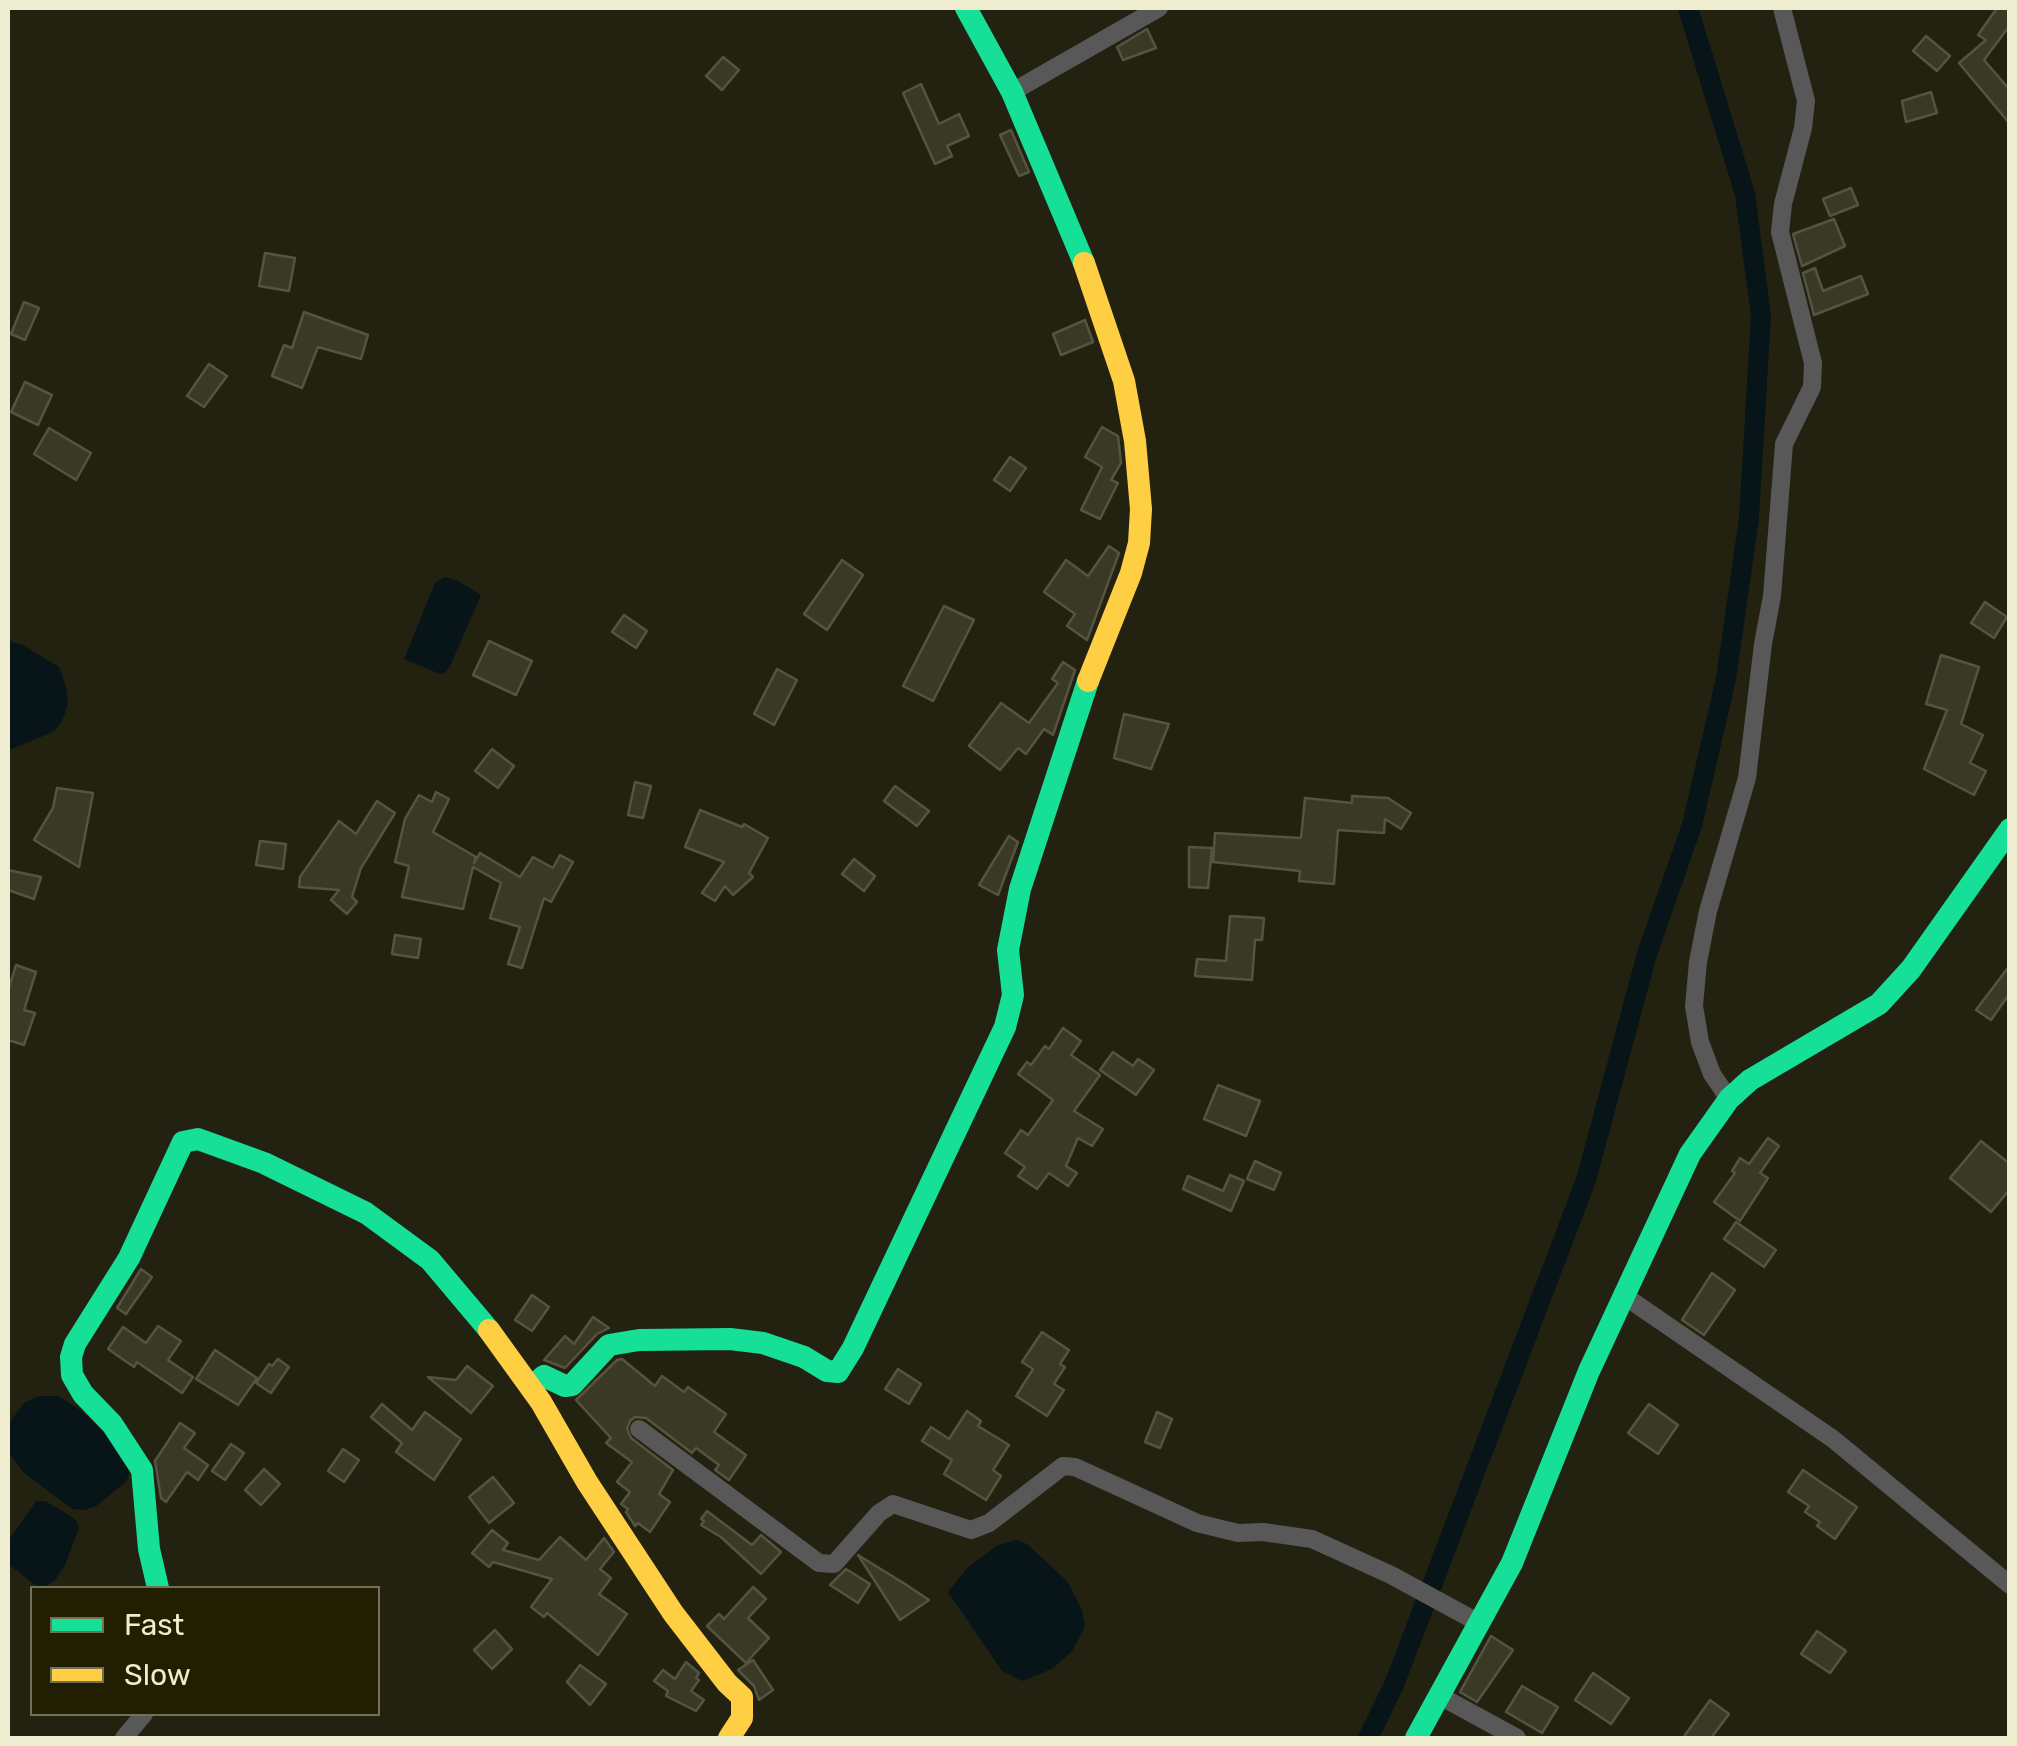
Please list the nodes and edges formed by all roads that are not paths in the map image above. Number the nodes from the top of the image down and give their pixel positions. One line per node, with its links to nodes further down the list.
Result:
1 (966, 8): 4 (street)
2 (1159, 8): 4 (street)
3 (1782, 8): 6 (street)
4 (1012, 92): 8 (street)
5 (2010, 829): 6 (street)
6 (1729, 1100): 7 (street)
7 (1623, 1295): 10 (street); 12 (street)
8 (530, 1387): 11 (street); 16 (street)
9 (639, 1429): 12 (street)
10 (2010, 1585)
11 (158, 1586)
12 (1480, 1624): 13 (street)
13 (1440, 1696): 17 (street); 18 (street)
14 (142, 1716): 15 (street)
15 (124, 1738)
16 (729, 1738)
17 (1416, 1738)
18 (1517, 1738)

